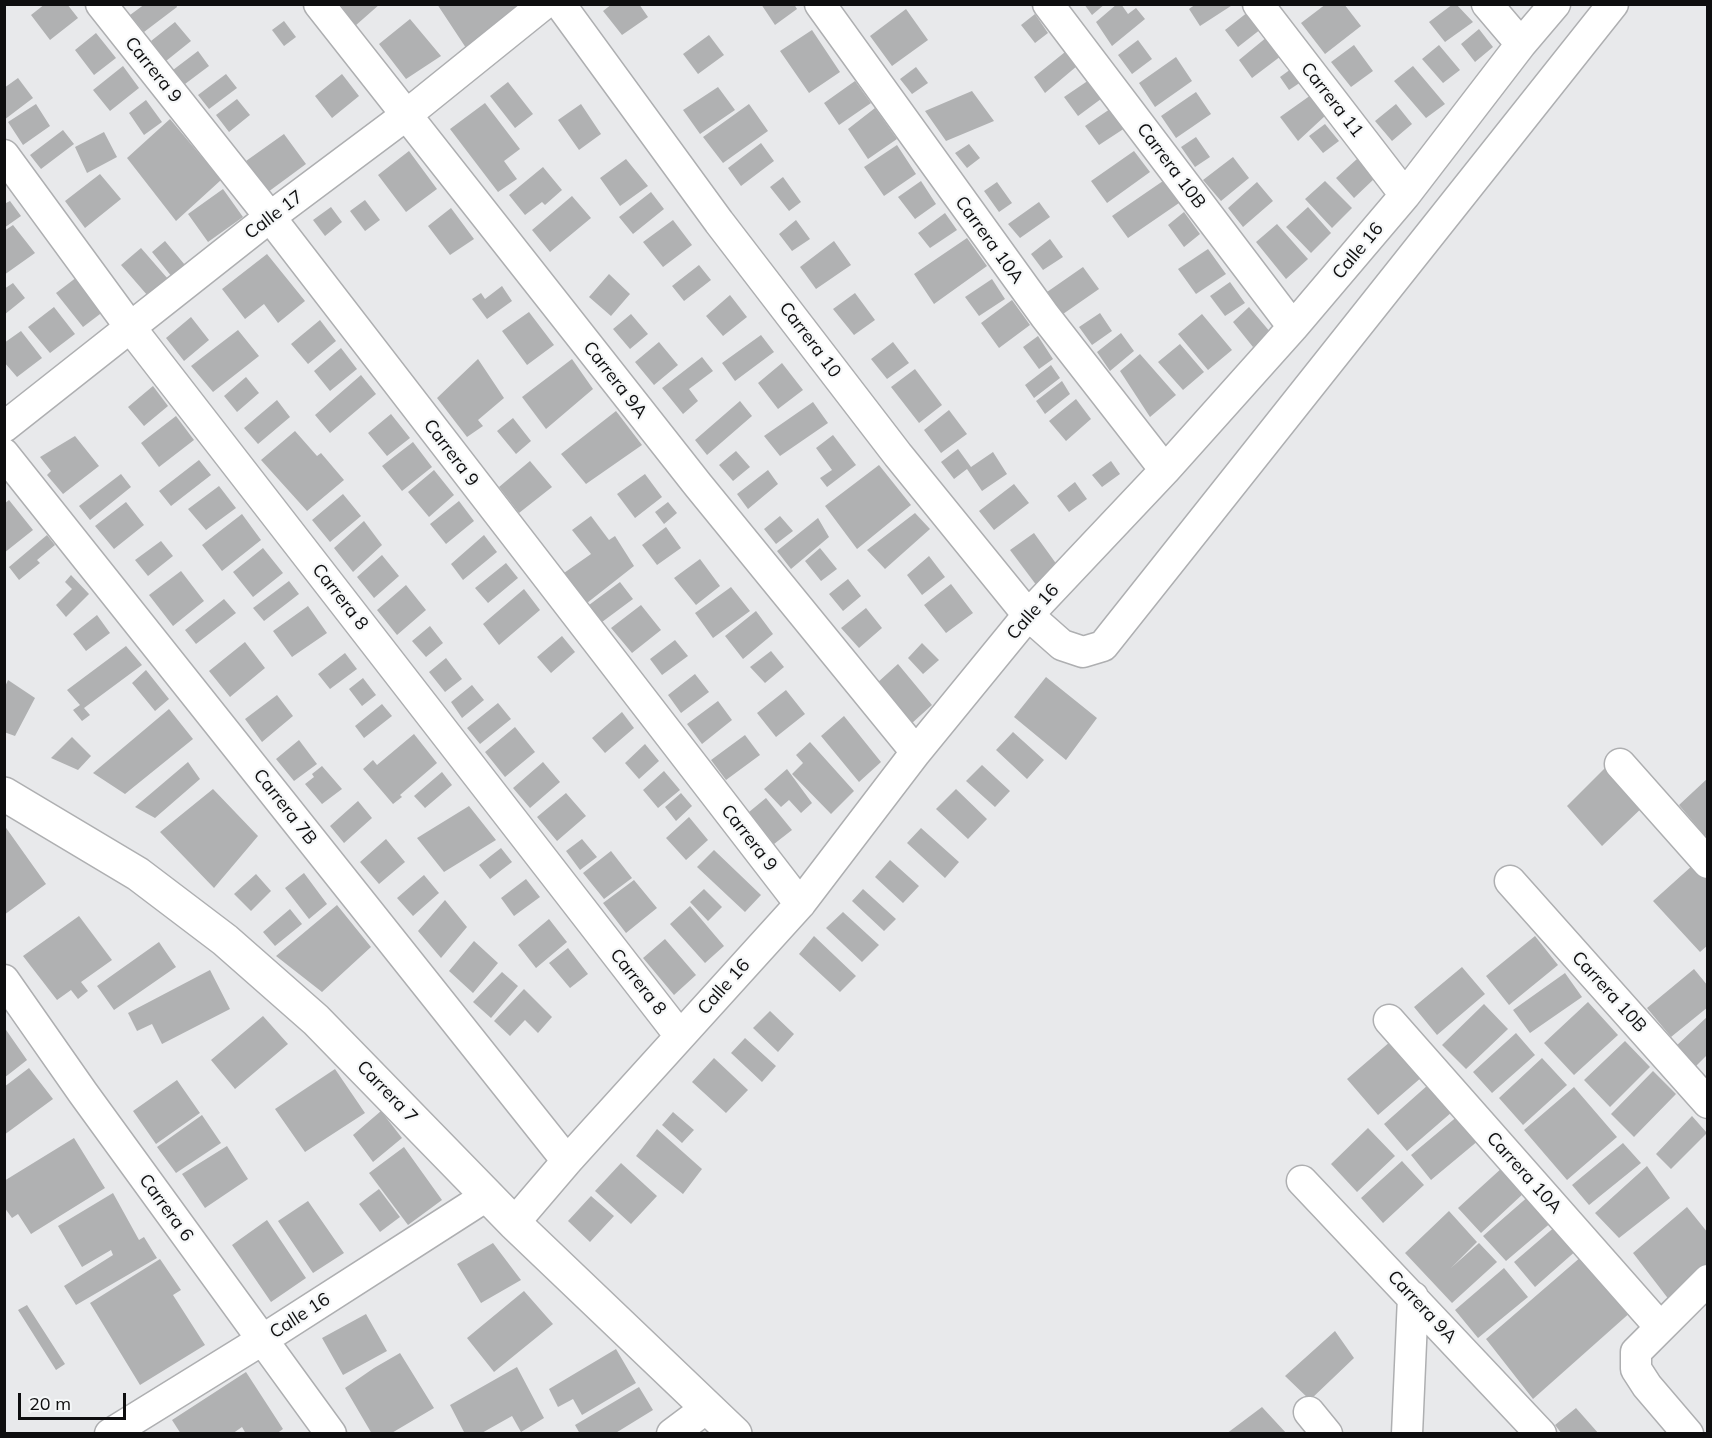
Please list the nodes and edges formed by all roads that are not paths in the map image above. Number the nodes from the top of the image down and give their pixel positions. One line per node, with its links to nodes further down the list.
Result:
1 (101, 4): 15 (street, Carrera 9)
2 (319, 4): 12 (street, Carrera 9A)
3 (544, 4): 12 (street, Calle 17)
4 (560, 4): 21 (street, Carrera 10)
5 (820, 4): 20 (street, Carrera 10A)
6 (1048, 4): 17 (street, Carrera 10B)
7 (1258, 4): 14 (street, Carrera 11)
8 (1487, 4): 11 (street)
9 (1555, 4): 11 (street, Calle 16)
10 (1613, 4): 21 (street, Carrera 10)
11 (1521, 45): 14 (street, Calle 16)
12 (405, 116): 15 (street, Calle 17); 22 (street, Carrera 9A)
13 (4, 155): 16 (street, Carrera 8)
14 (1405, 195): 17 (street, Calle 16)
15 (270, 217): 16 (street, Calle 17); 27 (street, Carrera 9)
16 (130, 327): 18 (street, Calle 17); 30 (street, Carrera 8)
17 (1293, 327): 20 (street, Calle 16)
18 (4, 427)
19 (4, 454): 32 (street, Carrera 7B)
20 (1165, 470): 21 (street, Calle 16)
21 (1029, 615): 22 (street, Calle 16)
22 (916, 752): 27 (street, Calle 16)
23 (1620, 764): 25 (street)
24 (4, 794): 34 (street, Carrera 7)
25 (1707, 863)
26 (1510, 881): 31 (street, Carrera 10B)
27 (800, 904): 30 (street, Calle 16)
28 (4, 980): 39 (street, Carrera 6)
29 (1389, 1020): 38 (street, Carrera 10A)
30 (680, 1036): 32 (street, Calle 16)
31 (1707, 1103)
32 (567, 1161): 35 (street, Calle 16)
33 (1302, 1181): 37 (street, Carrera 9A)
34 (488, 1195): 35 (street, Carrera 7); 39 (street, Calle 16)
35 (514, 1223): 40 (street, Carrera 7)
36 (1707, 1280): 38 (street)
37 (1413, 1297): 45 (street); 46 (street, Carrera 9A)
38 (1660, 1327): 47 (street)
39 (262, 1340): 41 (street, Calle 16); 42 (street, Carrera 6)
40 (708, 1407): 43 (street); 44 (street, Carrera 7)
41 (110, 1434)
42 (331, 1434)
43 (672, 1434)
44 (735, 1434)
45 (1407, 1434)
46 (1541, 1434)
47 (1688, 1434)

